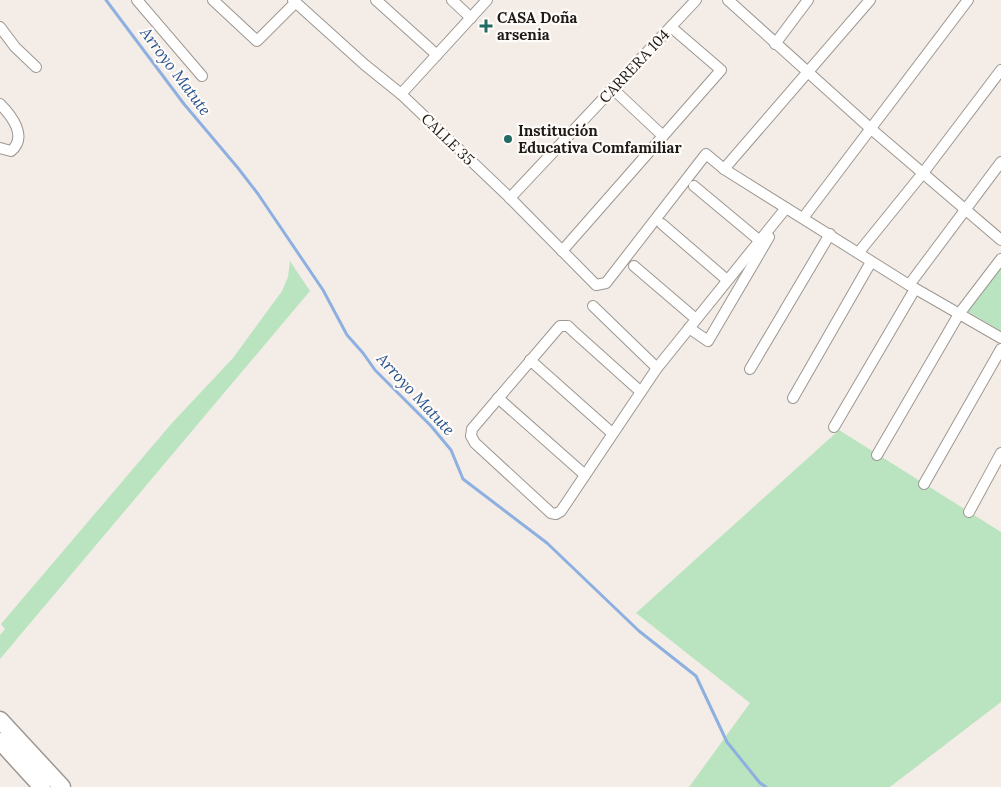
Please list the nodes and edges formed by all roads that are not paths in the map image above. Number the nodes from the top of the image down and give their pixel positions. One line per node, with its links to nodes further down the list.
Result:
1 (137, 0): 20 (street)
2 (213, 0): 11 (street)
3 (376, 0): 16 (street)
4 (452, 0): 12 (street)
5 (488, 0): 12 (street)
6 (696, 0): 14 (street, CARRERA 104)
7 (728, 0): 15 (street)
8 (808, 0): 15 (street)
9 (870, 0): 19 (street)
10 (968, 0): 24 (street)
11 (295, 1): 22 (street, CALLE 35)
12 (472, 18): 16 (street)
13 (0, 27): 17 (street)
14 (672, 27): 21 (street, CARRERA 104); 25 (street)
15 (775, 44): 19 (street)
16 (437, 55): 22 (street)
17 (36, 67)
18 (1001, 70): 29 (street)
19 (809, 72): 24 (street); 28 (street)
20 (202, 76)
21 (613, 89): 25 (street); 31 (street, CARRERA 104)
22 (401, 94): 31 (street, CALLE 35)
23 (0, 104): 26 (street)
24 (870, 128): 29 (street); 34 (street)
25 (663, 136): 39 (street)
26 (0, 148)
27 (1001, 162): 33 (street)
28 (724, 169): 32 (street); 39 (street, CALLE 35)
29 (923, 172): 33 (street); 40 (street)
30 (694, 186): 38 (street)
31 (510, 198): 39 (street, CALLE 35)
32 (786, 208): 34 (street); 38 (street); 48 (street)
33 (965, 210): 37 (street); 45 (street)
34 (803, 218): 36 (street)
35 (662, 224): 44 (street)
36 (830, 234): 40 (street); 53 (street)
37 (1001, 240)
38 (760, 241): 44 (street)
39 (562, 251)
40 (859, 252): 42 (street)
41 (1001, 259): 47 (street)
42 (871, 262): 45 (street); 56 (street)
43 (634, 266): 48 (street)
44 (727, 280): 48 (street)
45 (912, 287): 47 (street); 57 (street)
46 (594, 306): 52 (street)
47 (959, 314): 49 (street); 60 (street)
48 (692, 324): 52 (street)
49 (1001, 338)
50 (1001, 349): 62 (street)
51 (530, 360): 54 (street); 55 (street); 58 (street)
52 (657, 368): 54 (street)
53 (750, 369)
54 (640, 392): 58 (street)
55 (498, 398): 61 (street); 61 (street)
56 (792, 398)
57 (834, 427)
58 (612, 433): 61 (street)
59 (1001, 453): 63 (street)
60 (877, 454)
61 (585, 475)
62 (924, 484)
63 (969, 512)
64 (0, 720): 67 (highway)
65 (0, 740): 66 (highway)
66 (42, 787)
67 (62, 787)

